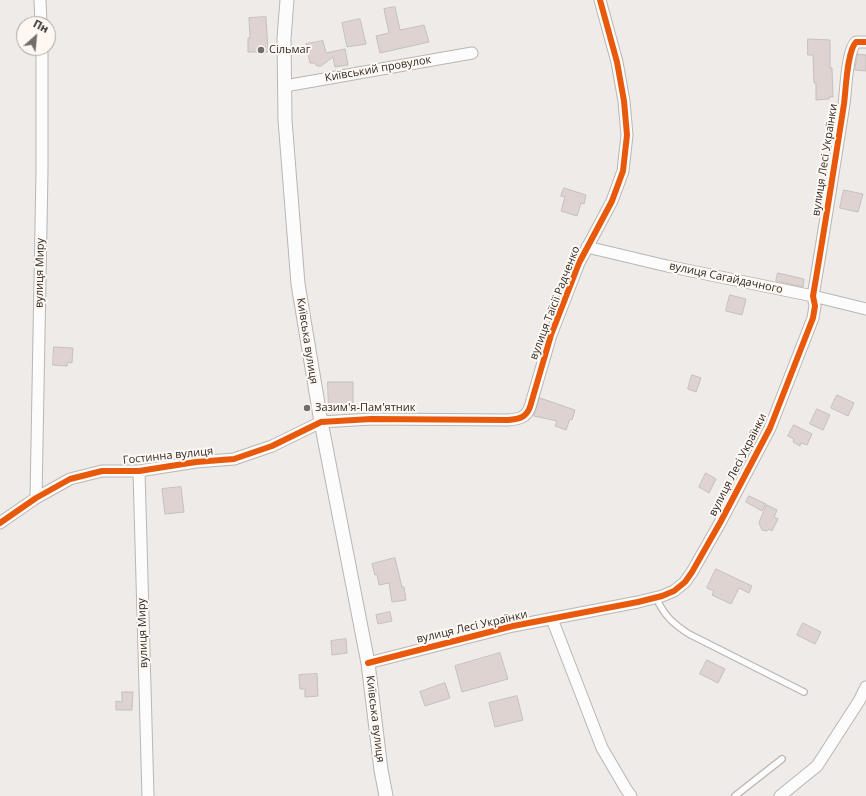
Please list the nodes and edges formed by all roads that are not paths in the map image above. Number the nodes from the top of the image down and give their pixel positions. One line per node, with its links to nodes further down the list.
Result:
1 (40, 0): 4 (street)
2 (287, 0): 8 (street, Київська вулиця)
3 (600, 0): 9 (street, вулиця Таїсії Радченко)
4 (41, 16)
5 (866, 42): 10 (street, вулиця Лесі Українки)
6 (472, 52): 8 (street, Київський провулок)
7 (42, 56): 14 (street, вулиця Миру)
8 (285, 86): 12 (street, Київська вулиця)
9 (587, 247): 10 (street, вулиця Сагайдачного); 12 (street, вулиця Таїсії Радченко)
10 (813, 296): 11 (street, вулиця Сагайдачного); 16 (street, вулиця Лесі Українки)
11 (866, 309)
12 (321, 422): 13 (street, Гостинна вулиця); 18 (street, Київська вулиця)
13 (139, 471): 14 (street, Гостинна вулиця); 22 (street, вулиця Миру)
14 (36, 498): 15 (street, Гостинна вулиця)
15 (0, 523)
16 (656, 598): 17 (street, вулиця Лесі Українки); 20 (lane)
17 (552, 620): 18 (street, вулиця Лесі Українки); 24 (street)
18 (368, 662): 23 (street, Київська вулиця)
19 (866, 687): 26 (street)
20 (804, 692)
21 (782, 759): 25 (lane)
22 (148, 796)
23 (386, 796)
24 (632, 796)
25 (735, 796)
26 (780, 796)

